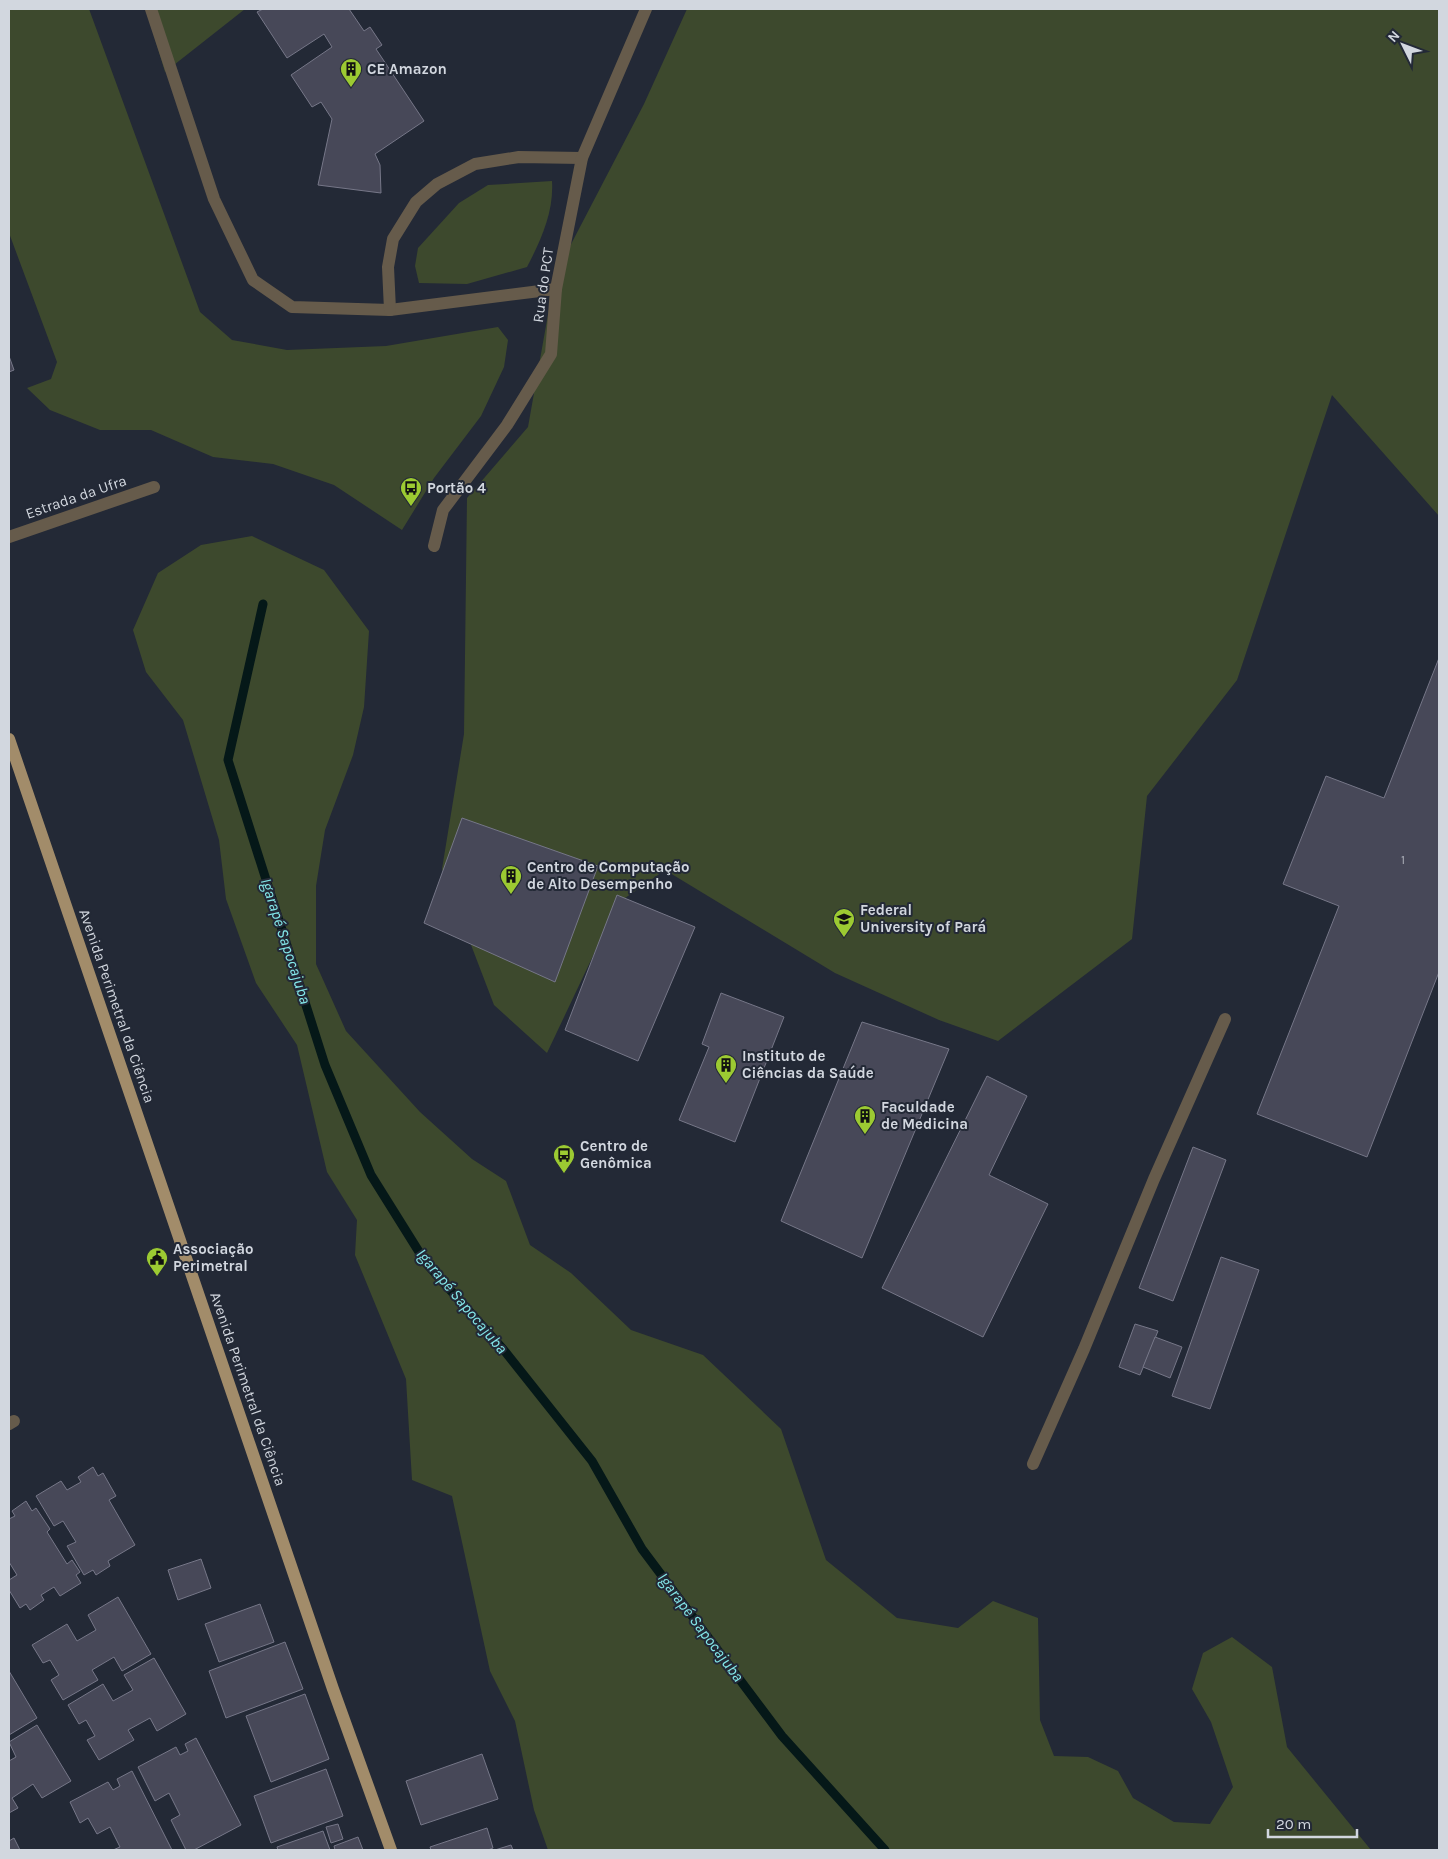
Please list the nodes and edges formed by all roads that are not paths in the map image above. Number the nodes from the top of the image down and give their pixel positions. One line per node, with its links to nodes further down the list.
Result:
1 (151, 9): 5 (street)
2 (646, 9): 3 (street, Rua do PCT)
3 (582, 158): 4 (street, Rua do PCT); 5 (street)
4 (556, 288): 5 (street); 8 (street, Rua do PCT)
5 (390, 310)
6 (154, 487): 7 (street, Estrada da Ufra)
7 (9, 537)
8 (434, 546)
9 (9, 739): 12 (main road, Avenida Perimetral da Ciência)
10 (1225, 1019): 11 (street)
11 (1033, 1464)
12 (391, 1850)

